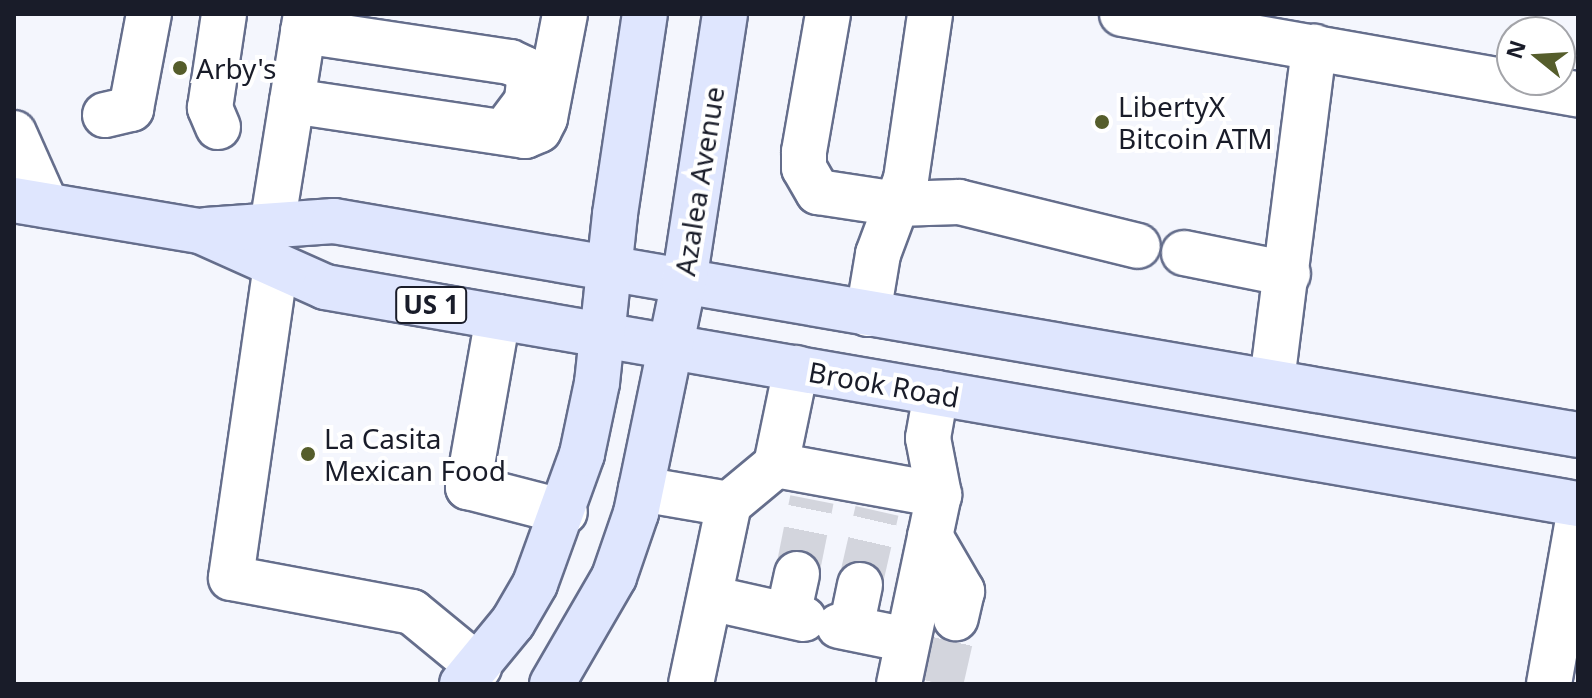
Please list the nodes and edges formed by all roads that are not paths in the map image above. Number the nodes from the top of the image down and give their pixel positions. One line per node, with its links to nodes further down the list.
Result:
1 (149, 14): 13 (lane)
2 (224, 14): 14 (lane)
3 (565, 14): 16 (lane)
4 (645, 14): 22 (main road)
5 (725, 14): 24 (main road, Azalea Avenue)
6 (828, 14): 18 (lane)
7 (930, 14): 18 (lane)
8 (1122, 14): 10 (lane)
9 (304, 23): 12 (lane); 16 (lane)
10 (1314, 47): 11 (lane); 23 (lane)
11 (1578, 94)
12 (292, 101): 16 (lane); 19 (lane)
13 (105, 115)
14 (218, 127)
15 (14, 133): 17 (lane)
16 (498, 133)
17 (30, 202): 19 (main road, Brook Road / US 1)
18 (897, 204): 20 (lane); 25 (lane)
19 (274, 245): 22 (main road, Brook Road / US 1); 26 (main road, Brook Road / US 1); 45 (lane)
20 (1138, 246)
21 (1184, 253): 23 (lane)
22 (609, 269): 24 (main road, Brook Road); 27 (main road)
23 (1288, 274): 30 (lane)
24 (684, 282): 25 (main road, Brook Road); 28 (main road, Azalea Avenue)
25 (868, 314): 30 (main road, Brook Road)
26 (498, 317): 27 (main road, Brook Road / US 1); 37 (lane)
27 (601, 335): 28 (main road, Brook Road / US 1); 37 (main road)
28 (672, 348): 29 (main road, Brook Road); 34 (main road, Azalea Avenue)
29 (796, 368): 31 (main road, Brook Road); 33 (lane)
30 (1272, 381): 32 (main road, Brook Road)
31 (936, 393): 36 (main road, Brook Road); 38 (lane)
32 (1578, 435)
33 (802, 479): 35 (lane); 38 (lane)
34 (641, 489): 35 (lane); 46 (main road, Azalea Avenue)
35 (729, 504): 41 (lane)
36 (1578, 504)
37 (565, 512): 45 (main road)
38 (935, 515): 43 (lane); 44 (lane)
39 (1578, 519): 49 (lane)
40 (860, 585): 42 (lane)
41 (710, 598): 42 (lane); 47 (lane)
42 (816, 612): 44 (lane)
43 (956, 618)
44 (908, 640): 48 (lane)
45 (471, 676)
46 (552, 684)
47 (691, 684)
48 (899, 684)
49 (1549, 684)

